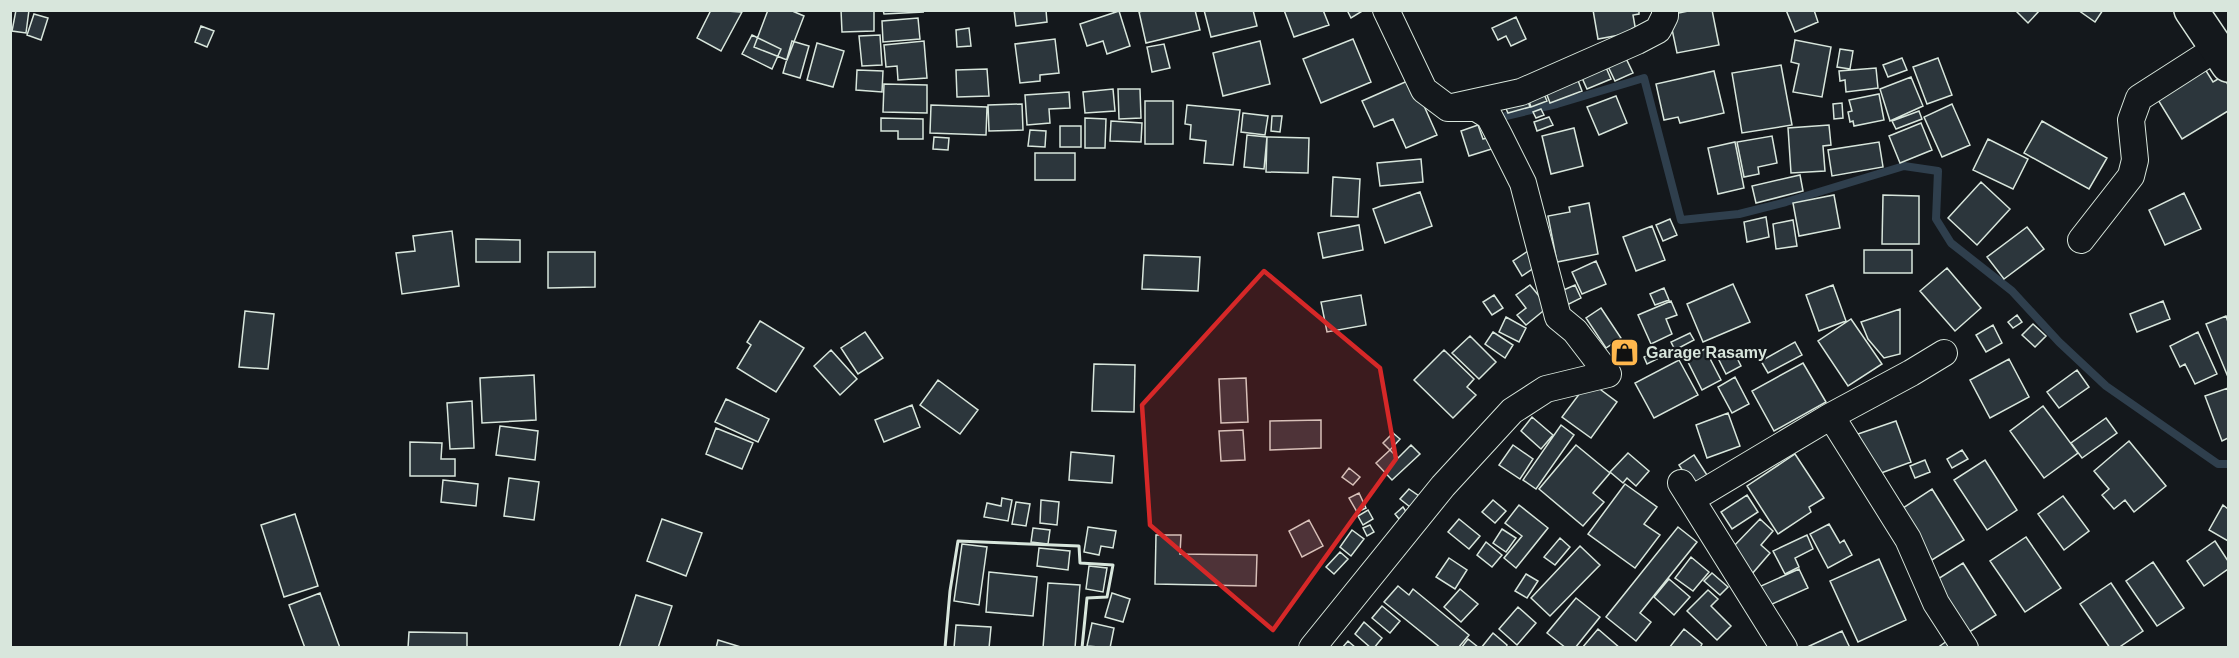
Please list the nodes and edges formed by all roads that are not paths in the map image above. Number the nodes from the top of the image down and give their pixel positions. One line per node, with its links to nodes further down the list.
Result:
1 (1386, 10): 5 (street)
2 (1665, 10): 5 (street)
3 (2191, 10): 4 (main road)
4 (2223, 56): 6 (street)
5 (1448, 108): 9 (street)
6 (2081, 240)
7 (1944, 353): 8 (street)
8 (1831, 416): 10 (street); 11 (street)
9 (1312, 648)
10 (1784, 648)
11 (1965, 648)

